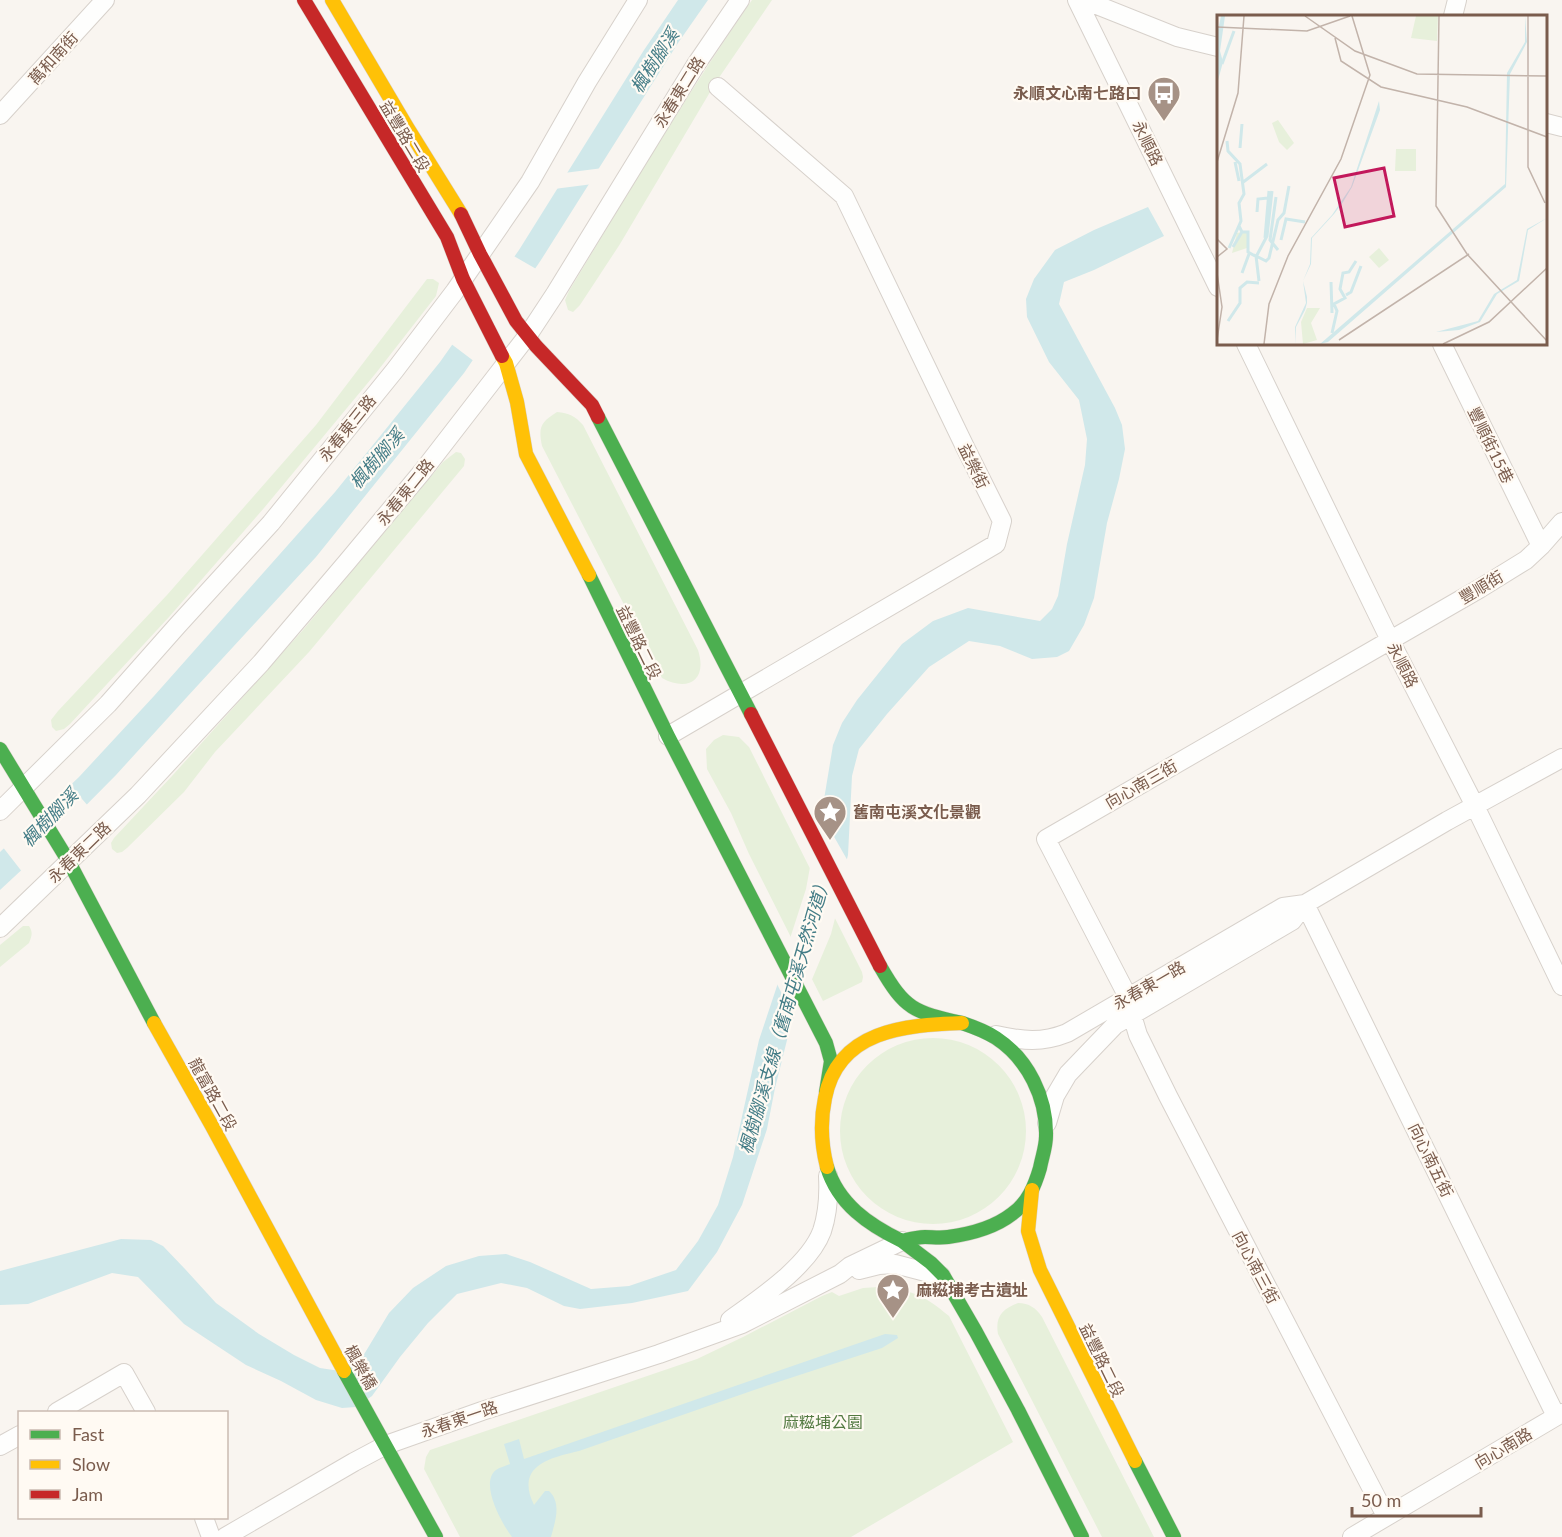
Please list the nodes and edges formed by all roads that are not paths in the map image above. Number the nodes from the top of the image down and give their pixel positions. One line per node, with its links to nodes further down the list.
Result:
1 (105, 0): 12 (street, 萬和南街)
2 (304, 0): 16 (street, 益豐路二段)
3 (332, 0): 15 (street, 益豐路二段)
4 (638, 0): 15 (street, 永春東三路)
5 (740, 0): 18 (street, 永春東二路)
6 (1077, 0): 17 (street, 永順路)
7 (1084, 0): 10 (street)
8 (1457, 0): 9 (street)
9 (1453, 15)
10 (1217, 47)
11 (718, 87): 25 (street, 益樂街)
12 (0, 116)
13 (1547, 123): 14 (street)
14 (1562, 127)
15 (484, 261): 16 (street, 永春東三路); 18 (street, 益豐路二段)
16 (467, 285): 21 (street, 益豐路二段); 29 (street, 永春東三路)
17 (1217, 285)
18 (528, 335): 21 (street, 永春東二路); 25 (street)
19 (1246, 345): 24 (street, 永順路)
20 (1442, 345): 23 (street, 豐順街15巷)
21 (506, 363): 26 (street, 益豐路二段); 32 (street, 永春東二路)
22 (1562, 522): 23 (street, 豐順街)
23 (1541, 546): 24 (street, 豐順街)
24 (1390, 640): 30 (street, 永順路); 36 (street, 向心南三街)
25 (741, 694): 26 (street, 益樂街); 38 (street, 益豐路二段)
26 (668, 736): 40 (street, 益豐路二段)
27 (0, 749): 29 (street)
28 (1562, 758): 30 (street, 永春東一路)
29 (23, 786): 31 (street, 永春東三路); 32 (street, 龍富路二段)
30 (1475, 806): 33 (street, 永春東一路); 35 (street, 永順路)
31 (0, 811)
32 (69, 862): 34 (street, 永春東二路); 48 (street, 龍富路二段)
33 (1305, 904): 36 (street, 永春東一路); 37 (street, 永春東一路); 51 (street, 向心南五街)
34 (0, 928)
35 (1562, 986)
36 (1128, 997): 39 (street, 永春東一路)
37 (1132, 1016): 41 (street, 永春東一路); 55 (street, 向心南三街)
38 (962, 1023): 39 (street, 益豐路二段); 40 (street, 益豐路二段)
39 (987, 1033): 41 (street, 益豐路二段)
40 (826, 1092): 42 (street, 益豐路二段)
41 (1046, 1126): 43 (street, 益豐路二段)
42 (828, 1168): 44 (street, 益豐路二段); 47 (street, 永春東一路)
43 (1033, 1189): 44 (street, 益豐路二段); 61 (street, 益豐路二段)
44 (902, 1241): 45 (street, 永春東一路); 46 (street, 益豐路二段)
45 (840, 1274): 46 (street); 47 (street, 永春東一路)
46 (945, 1277): 60 (street, 益豐路二段)
47 (709, 1336): 53 (street, 永春東一路)
48 (328, 1342): 53 (street, 楓樂橋)
49 (60, 1411): 50 (street)
50 (145, 1411)
51 (1559, 1414): 55 (street, 向心南路)
52 (18, 1436): 54 (street)
53 (386, 1445): 58 (street, 永春東一路); 59 (street)
54 (0, 1446)
55 (1386, 1516): 62 (street, 向心南路)
56 (204, 1519): 57 (street)
57 (211, 1537)
58 (225, 1537)
59 (436, 1537)
60 (1082, 1537)
61 (1174, 1537)
62 (1352, 1537)

